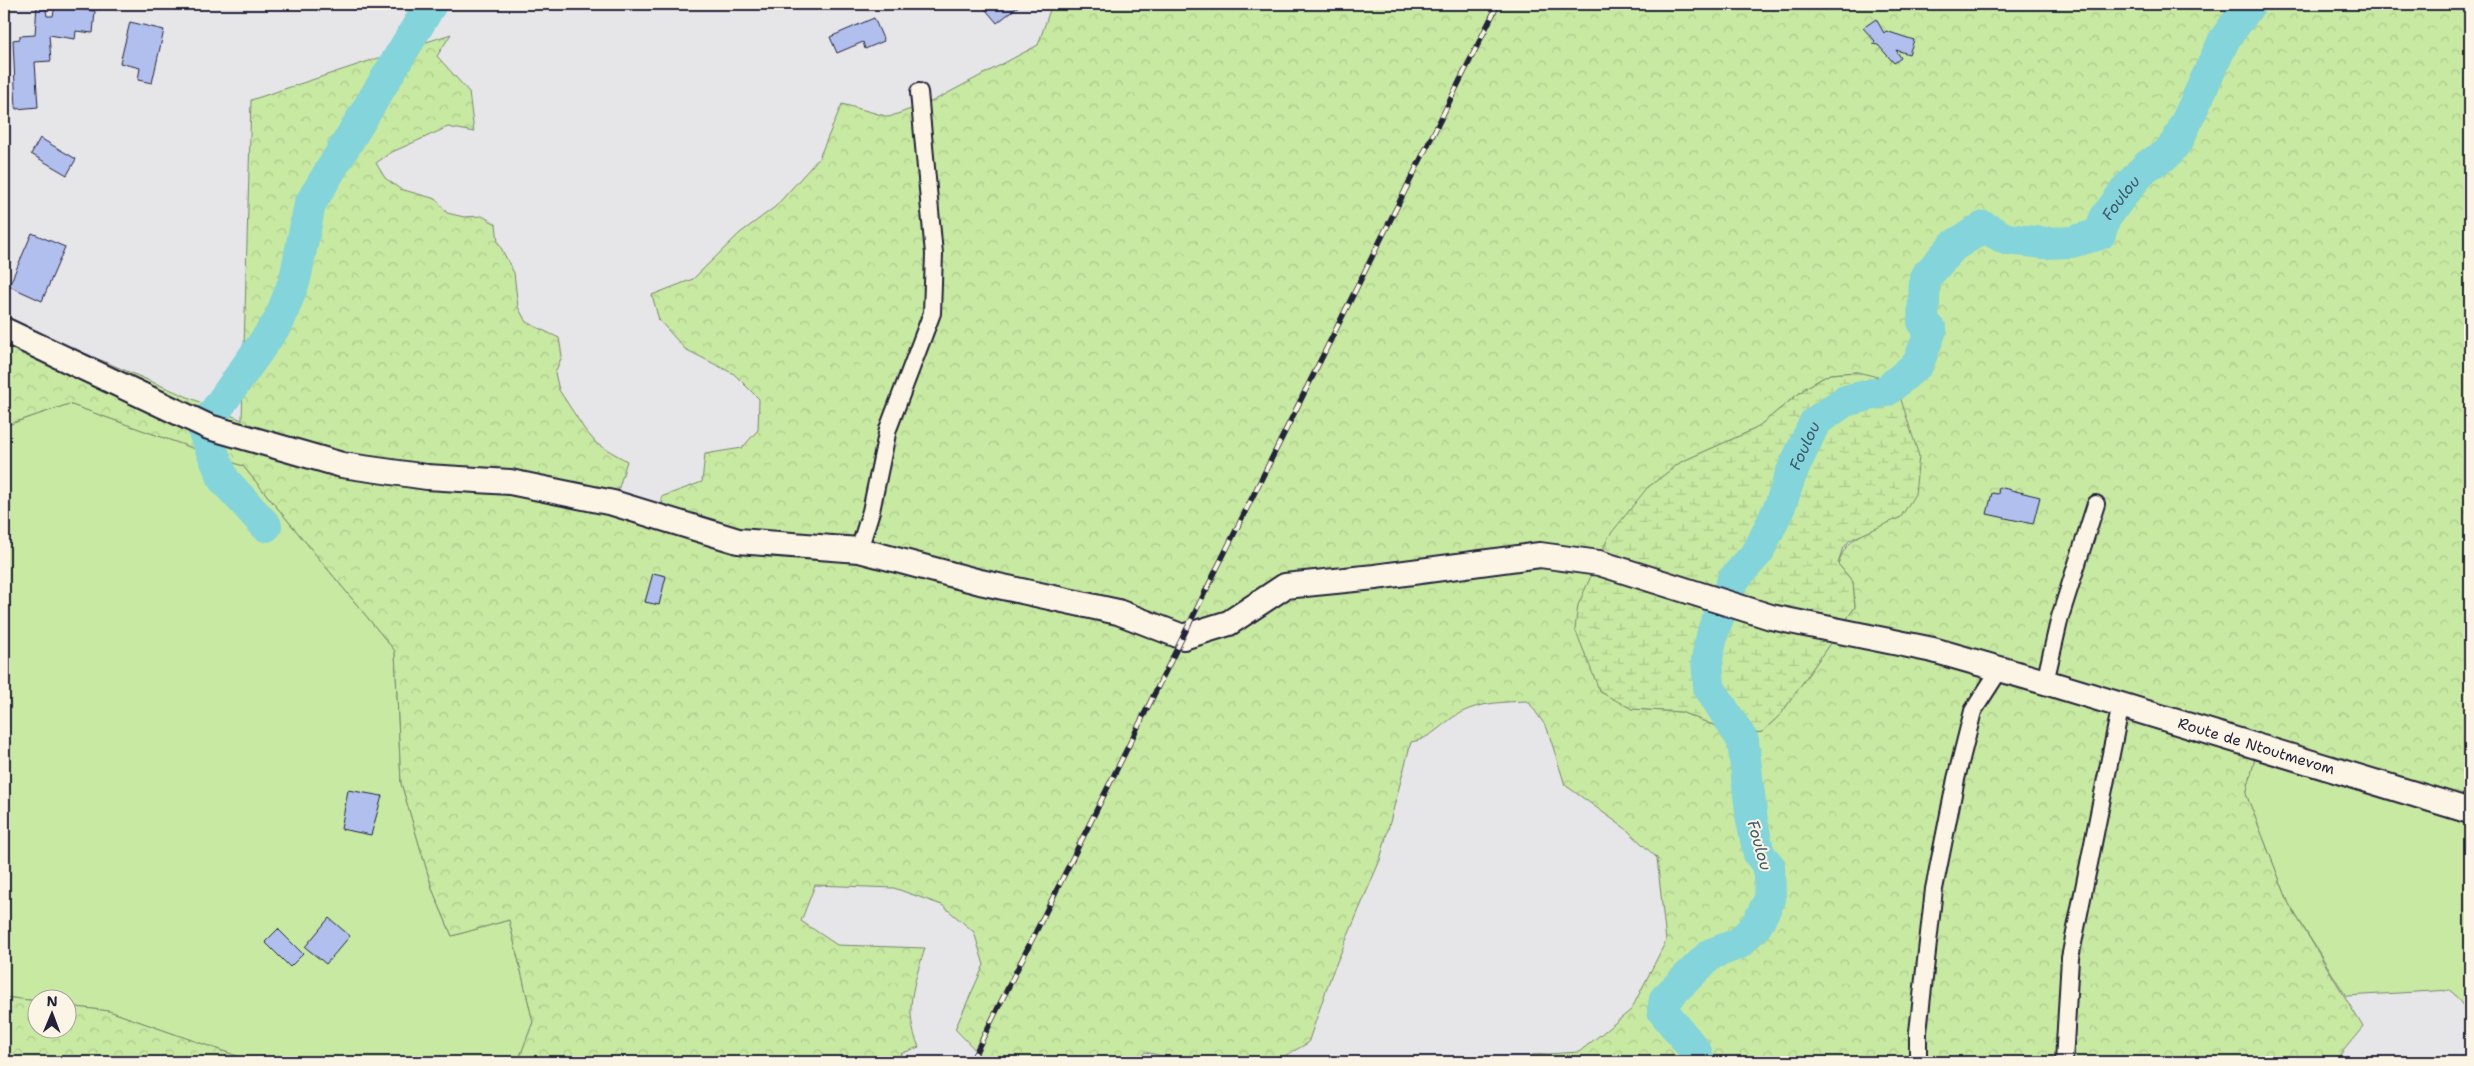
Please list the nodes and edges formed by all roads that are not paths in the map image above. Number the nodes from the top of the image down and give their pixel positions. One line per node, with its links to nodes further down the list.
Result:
1 (919, 92): 4 (street)
2 (4, 330): 4 (street, Route de Ntoutmevom)
3 (2096, 504): 6 (street)
4 (858, 550): 5 (street, Route de Ntoutmevom)
5 (2000, 669): 6 (street, Route de Ntoutmevom); 9 (street)
6 (2045, 682): 7 (street, Route de Ntoutmevom)
7 (2121, 704): 8 (street, Route de Ntoutmevom); 10 (street)
8 (2470, 811)
9 (1918, 1062)
10 (2064, 1062)

